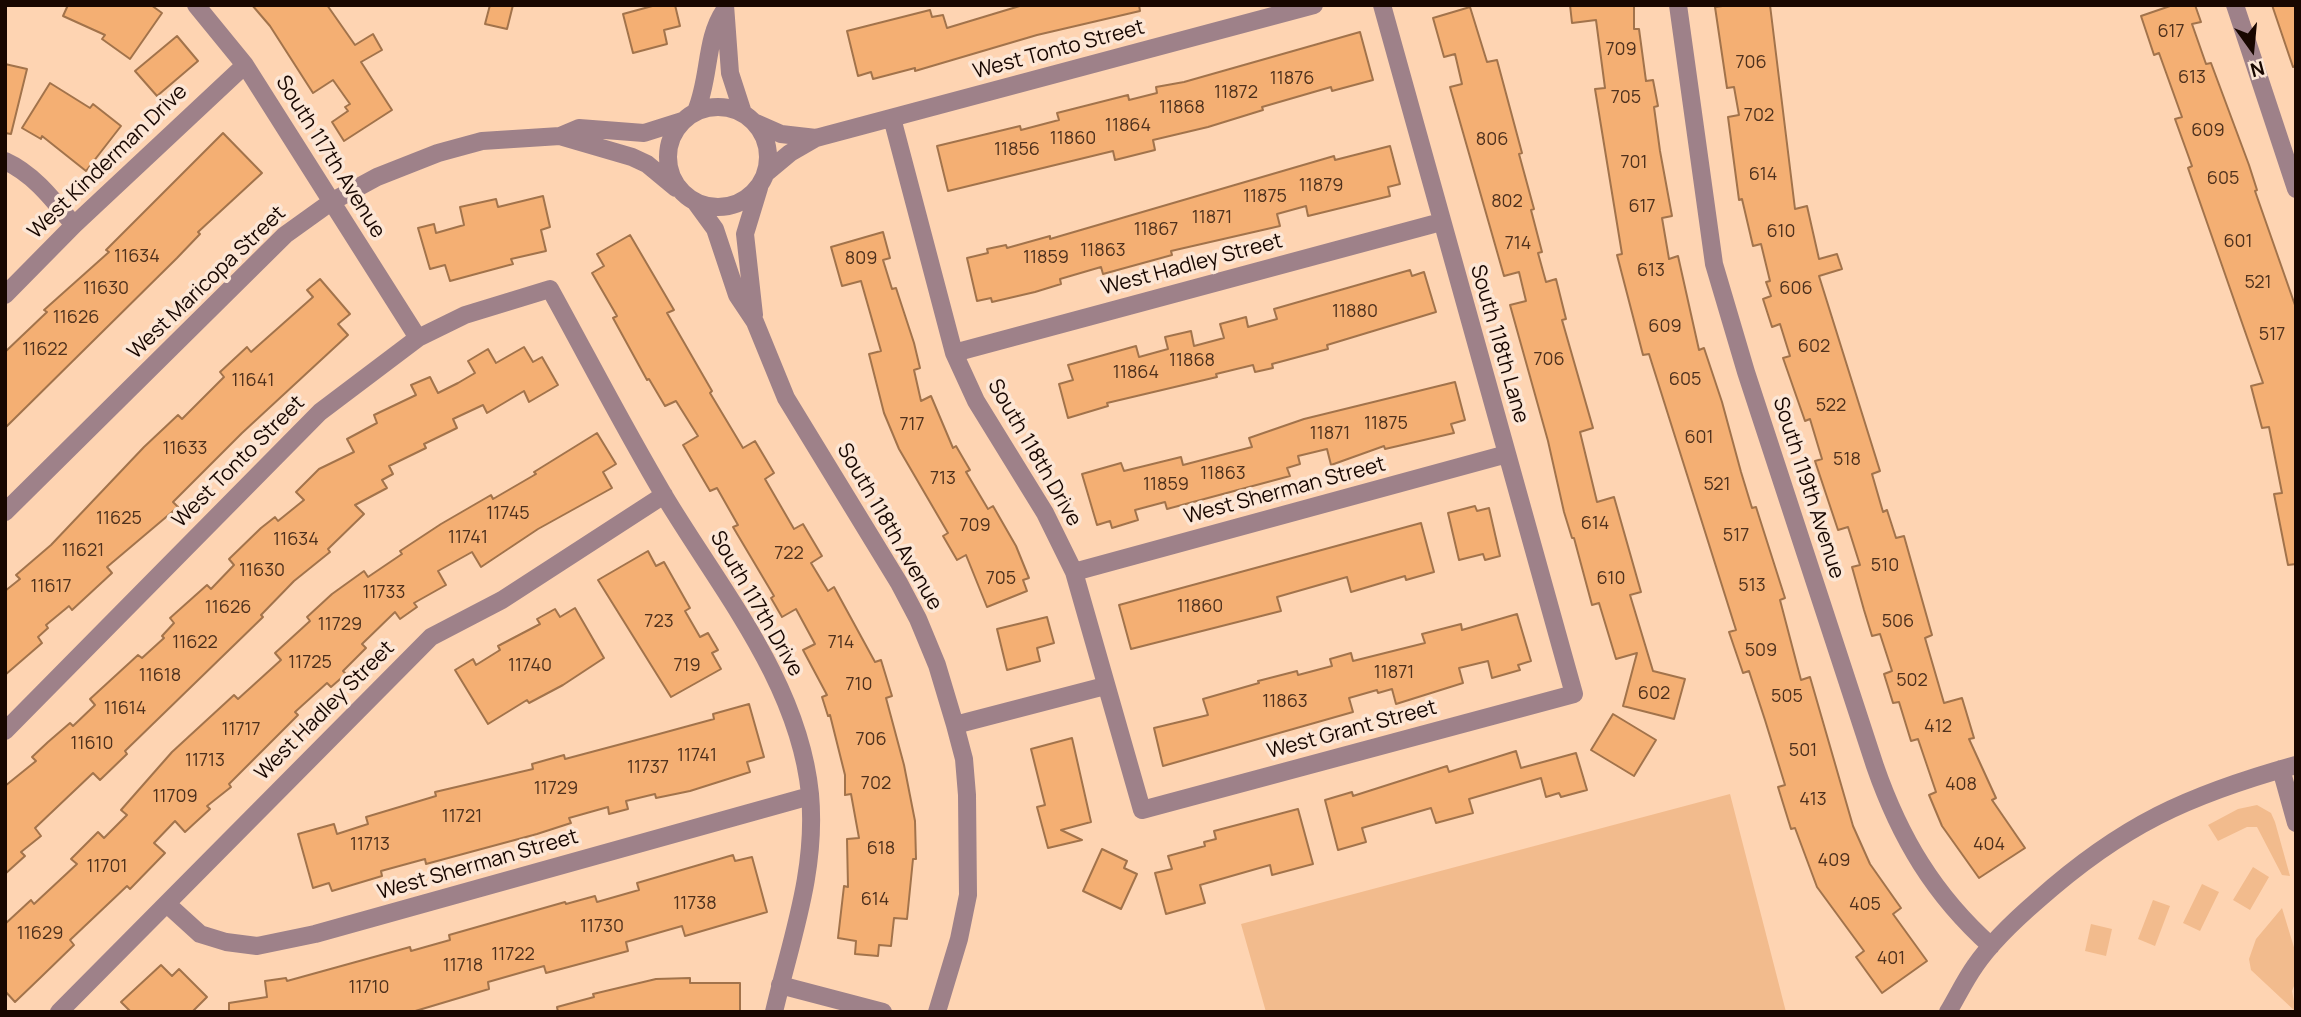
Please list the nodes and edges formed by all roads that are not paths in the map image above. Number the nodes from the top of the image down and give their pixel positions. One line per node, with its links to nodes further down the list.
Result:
1 (196, 5): 7 (street, South 117th Avenue)
2 (1314, 5): 10 (street, West Tonto Street)
3 (1382, 5): 19 (street, South 118th Lane)
4 (1678, 5): 39 (street, South 119th Avenue)
5 (2235, 5): 15 (street)
6 (724, 8): 8 (street); 9 (street)
7 (245, 65): 17 (street, South 117th Avenue); 20 (street, West Kinderman Drive)
8 (689, 116): 9 (street); 11 (street, West Maricopa Street); 16 (street)
9 (749, 118): 12 (street, West Tonto Street); 14 (street)
10 (892, 118): 12 (street, West Tonto Street); 25 (street, South 118th Drive)
11 (560, 136): 16 (street, West Maricopa Street); 17 (street, West Maricopa Street)
12 (816, 138): 14 (street, West Tonto Street)
13 (5, 161): 20 (street)
14 (763, 179): 18 (street); 23 (street, South 118th Avenue)
15 (2296, 190)
16 (681, 192): 18 (street)
17 (331, 202): 24 (street, South 117th Avenue); 28 (street, West Maricopa Street)
18 (696, 203): 23 (street, South 118th Avenue)
19 (1441, 222): 25 (street, West Hadley Street); 26 (street, South 118th Lane)
20 (74, 225): 22 (street, West Kinderman Drive)
21 (550, 289): 24 (street, West Tonto Street); 27 (street, South 117th Drive)
22 (5, 295)
23 (755, 322): 32 (street, South 118th Avenue)
24 (418, 338): 33 (street, West Tonto Street)
25 (954, 353): 29 (street, South 118th Drive)
26 (1507, 454): 29 (street, West Sherman Street); 31 (street, South 118th Lane)
27 (664, 495): 35 (street, South 117th Drive); 38 (street, West Hadley Street)
28 (5, 512)
29 (1074, 572): 30 (street, South 118th Drive)
30 (1105, 686): 32 (street); 36 (street, South 118th Drive)
31 (1574, 694): 36 (street, West Grant Street)
32 (955, 724): 44 (street, South 118th Avenue)
33 (5, 731)
34 (2288, 767): 37 (street); 39 (street)
35 (810, 796): 38 (street, West Sherman Street); 40 (street, South 117th Drive)
36 (1142, 810)
37 (2296, 823)
38 (167, 904): 41 (street, West Hadley Street)
39 (1991, 946): 45 (street)
40 (780, 985): 42 (street, South 117th Drive); 43 (street)
41 (59, 1012)
42 (774, 1012)
43 (883, 1012)
44 (937, 1012)
45 (1948, 1012)

